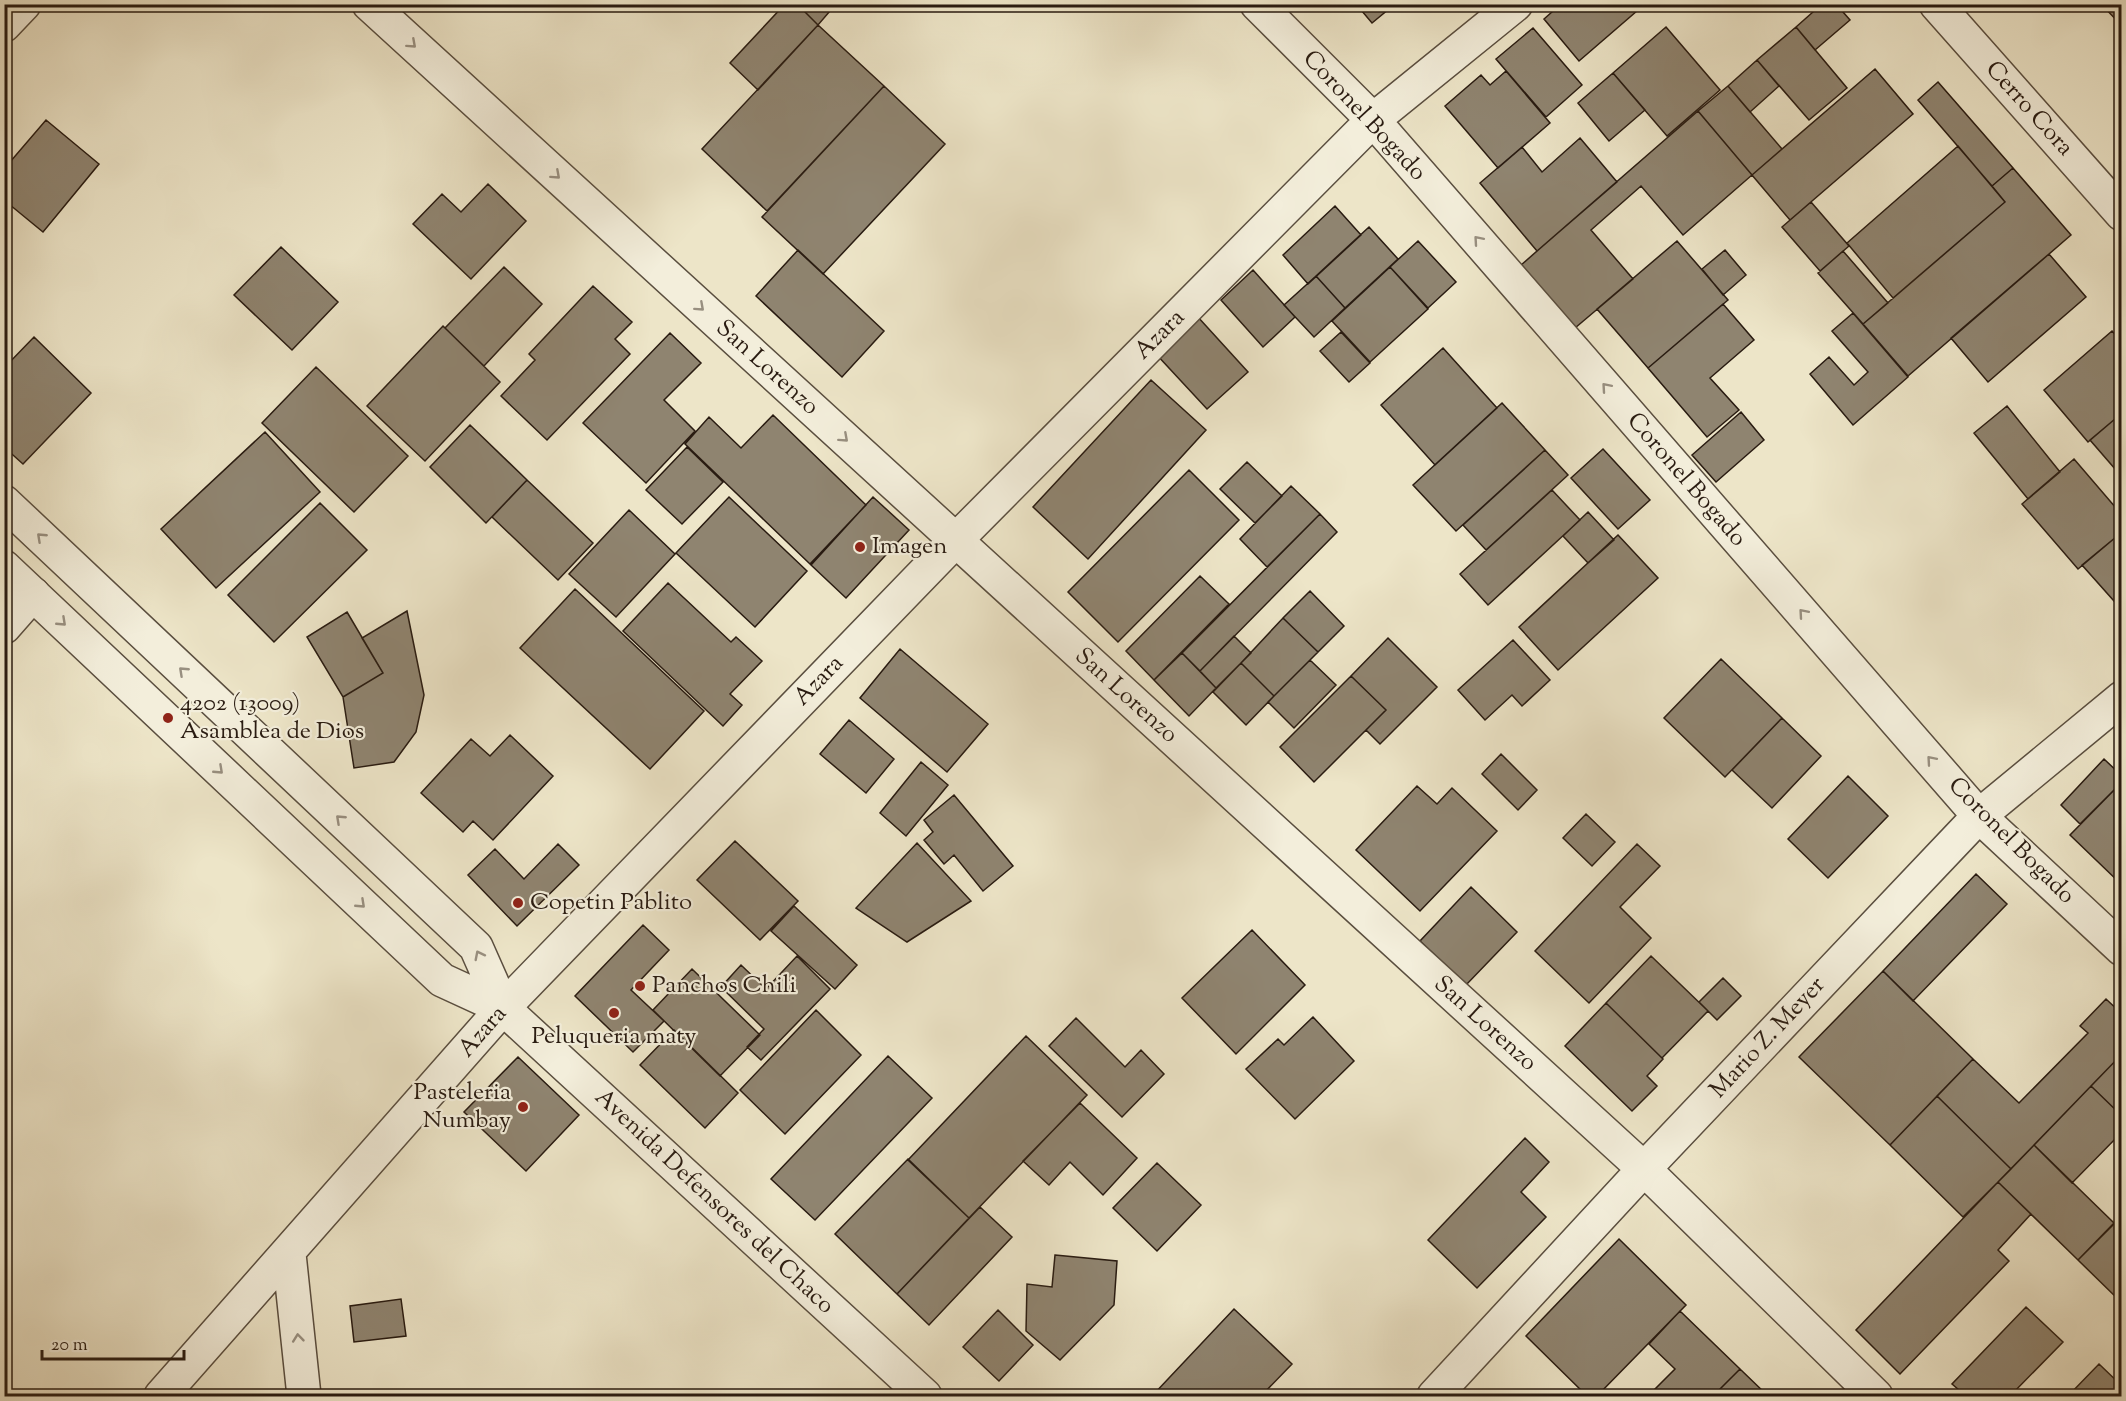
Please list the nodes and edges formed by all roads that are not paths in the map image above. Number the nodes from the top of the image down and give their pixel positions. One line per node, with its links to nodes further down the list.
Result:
1 (24, 4): 6 (street)
2 (369, 4): 10 (street, San Lorenzo, one-way to 10)
3 (1257, 4): 7 (street, Coronel Bogado)
4 (1516, 4): 7 (street, Azara)
5 (1936, 4): 8 (street, Cerro Cora)
6 (4, 26)
7 (1373, 120): 10 (street, Azara); 15 (street, Coronel Bogado, one-way to 7)
8 (2121, 214)
9 (4, 502): 17 (street, Avenida Defensores del Chaco, one-way to 9)
10 (956, 540): 17 (street, Azara); 18 (street, San Lorenzo)
11 (4, 567): 12 (street, Avenida Defensores del Chaco)
12 (33, 594): 13 (street); 17 (street, Avenida Defensores del Chaco, one-way to 17)
13 (4, 627)
14 (2121, 698): 15 (street, Mario Z. Meyer)
15 (1979, 816): 16 (street, Coronel Bogado); 18 (street, Mario Z. Meyer)
16 (2121, 949)
17 (503, 1008): 19 (street, Azara); 22 (street, Avenida Defensores del Chaco)
18 (1644, 1169): 23 (street, Mario Z. Meyer); 24 (street, San Lorenzo)
19 (289, 1254): 20 (street, Azara); 21 (street, one-way to 19)
20 (161, 1396)
21 (304, 1396)
22 (925, 1396)
23 (1434, 1396)
24 (1876, 1396)

